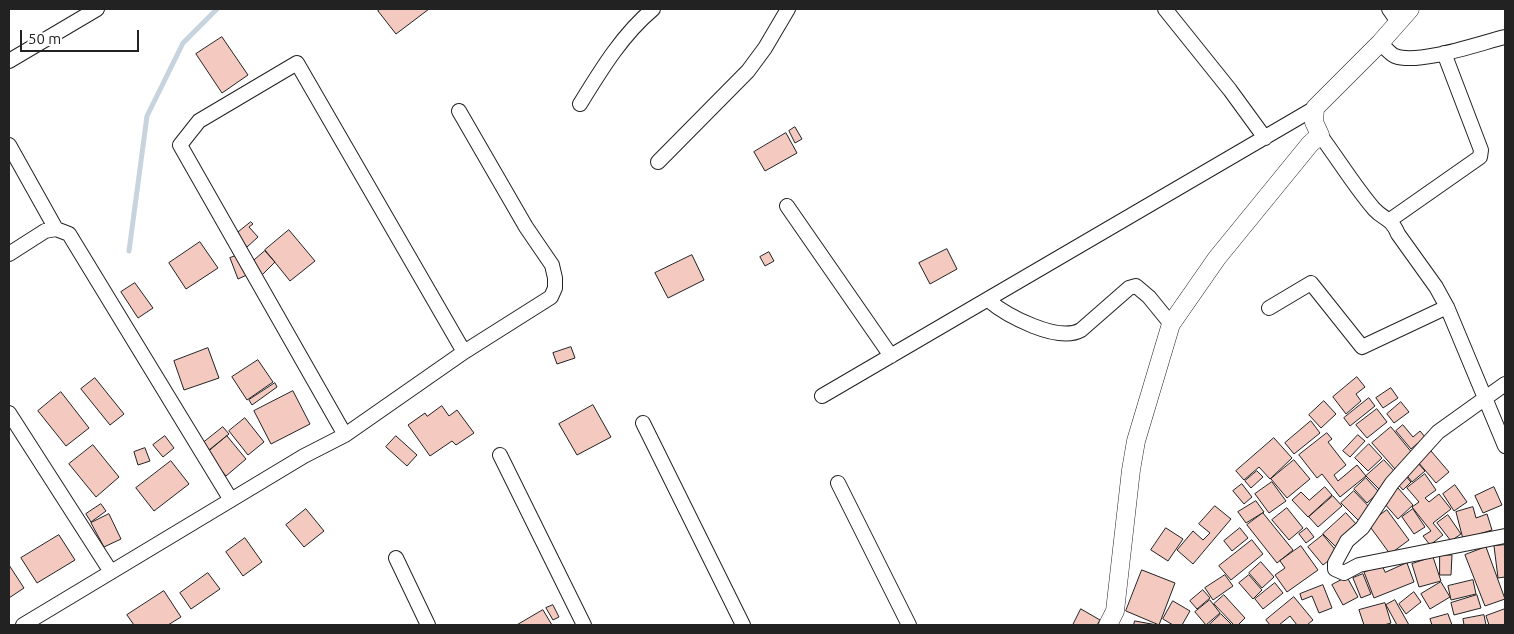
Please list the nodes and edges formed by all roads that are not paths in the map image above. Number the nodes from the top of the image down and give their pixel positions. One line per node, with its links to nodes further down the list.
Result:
1 (97, 9): 9 (street)
2 (653, 9): 10 (street)
3 (788, 9): 16 (street)
4 (1165, 9): 14 (street)
5 (1399, 13): 7 (street)
6 (1505, 37): 8 (street)
7 (1380, 43): 8 (street); 11 (street)
8 (1444, 53): 18 (street)
9 (9, 61)
10 (580, 104)
11 (1315, 108): 13 (street); 14 (street)
12 (459, 111): 25 (street)
13 (1320, 136): 18 (street); 24 (street)
14 (1265, 138): 21 (street)
15 (9, 144): 19 (street)
16 (658, 162)
17 (786, 206): 26 (street)
18 (1390, 220): 22 (street)
19 (56, 229): 20 (street); 36 (street)
20 (9, 254)
21 (988, 300): 24 (street); 26 (street)
22 (1447, 307): 23 (street); 29 (street)
23 (1270, 308)
24 (1171, 324): 45 (street)
25 (464, 352): 32 (street); 32 (street)
26 (891, 356): 28 (street)
27 (1505, 384): 29 (street)
28 (822, 396)
29 (1485, 398): 33 (street); 37 (street)
30 (9, 413): 39 (street)
31 (643, 423): 43 (street)
32 (345, 435): 36 (street)
33 (1505, 446)
34 (500, 455): 42 (street)
35 (838, 483): 44 (street)
36 (231, 500): 39 (street)
37 (1505, 536)
38 (396, 558): 41 (street)
39 (111, 572): 40 (street)
40 (22, 625)
41 (428, 625)
42 (584, 625)
43 (744, 625)
44 (909, 625)
45 (1108, 625)

